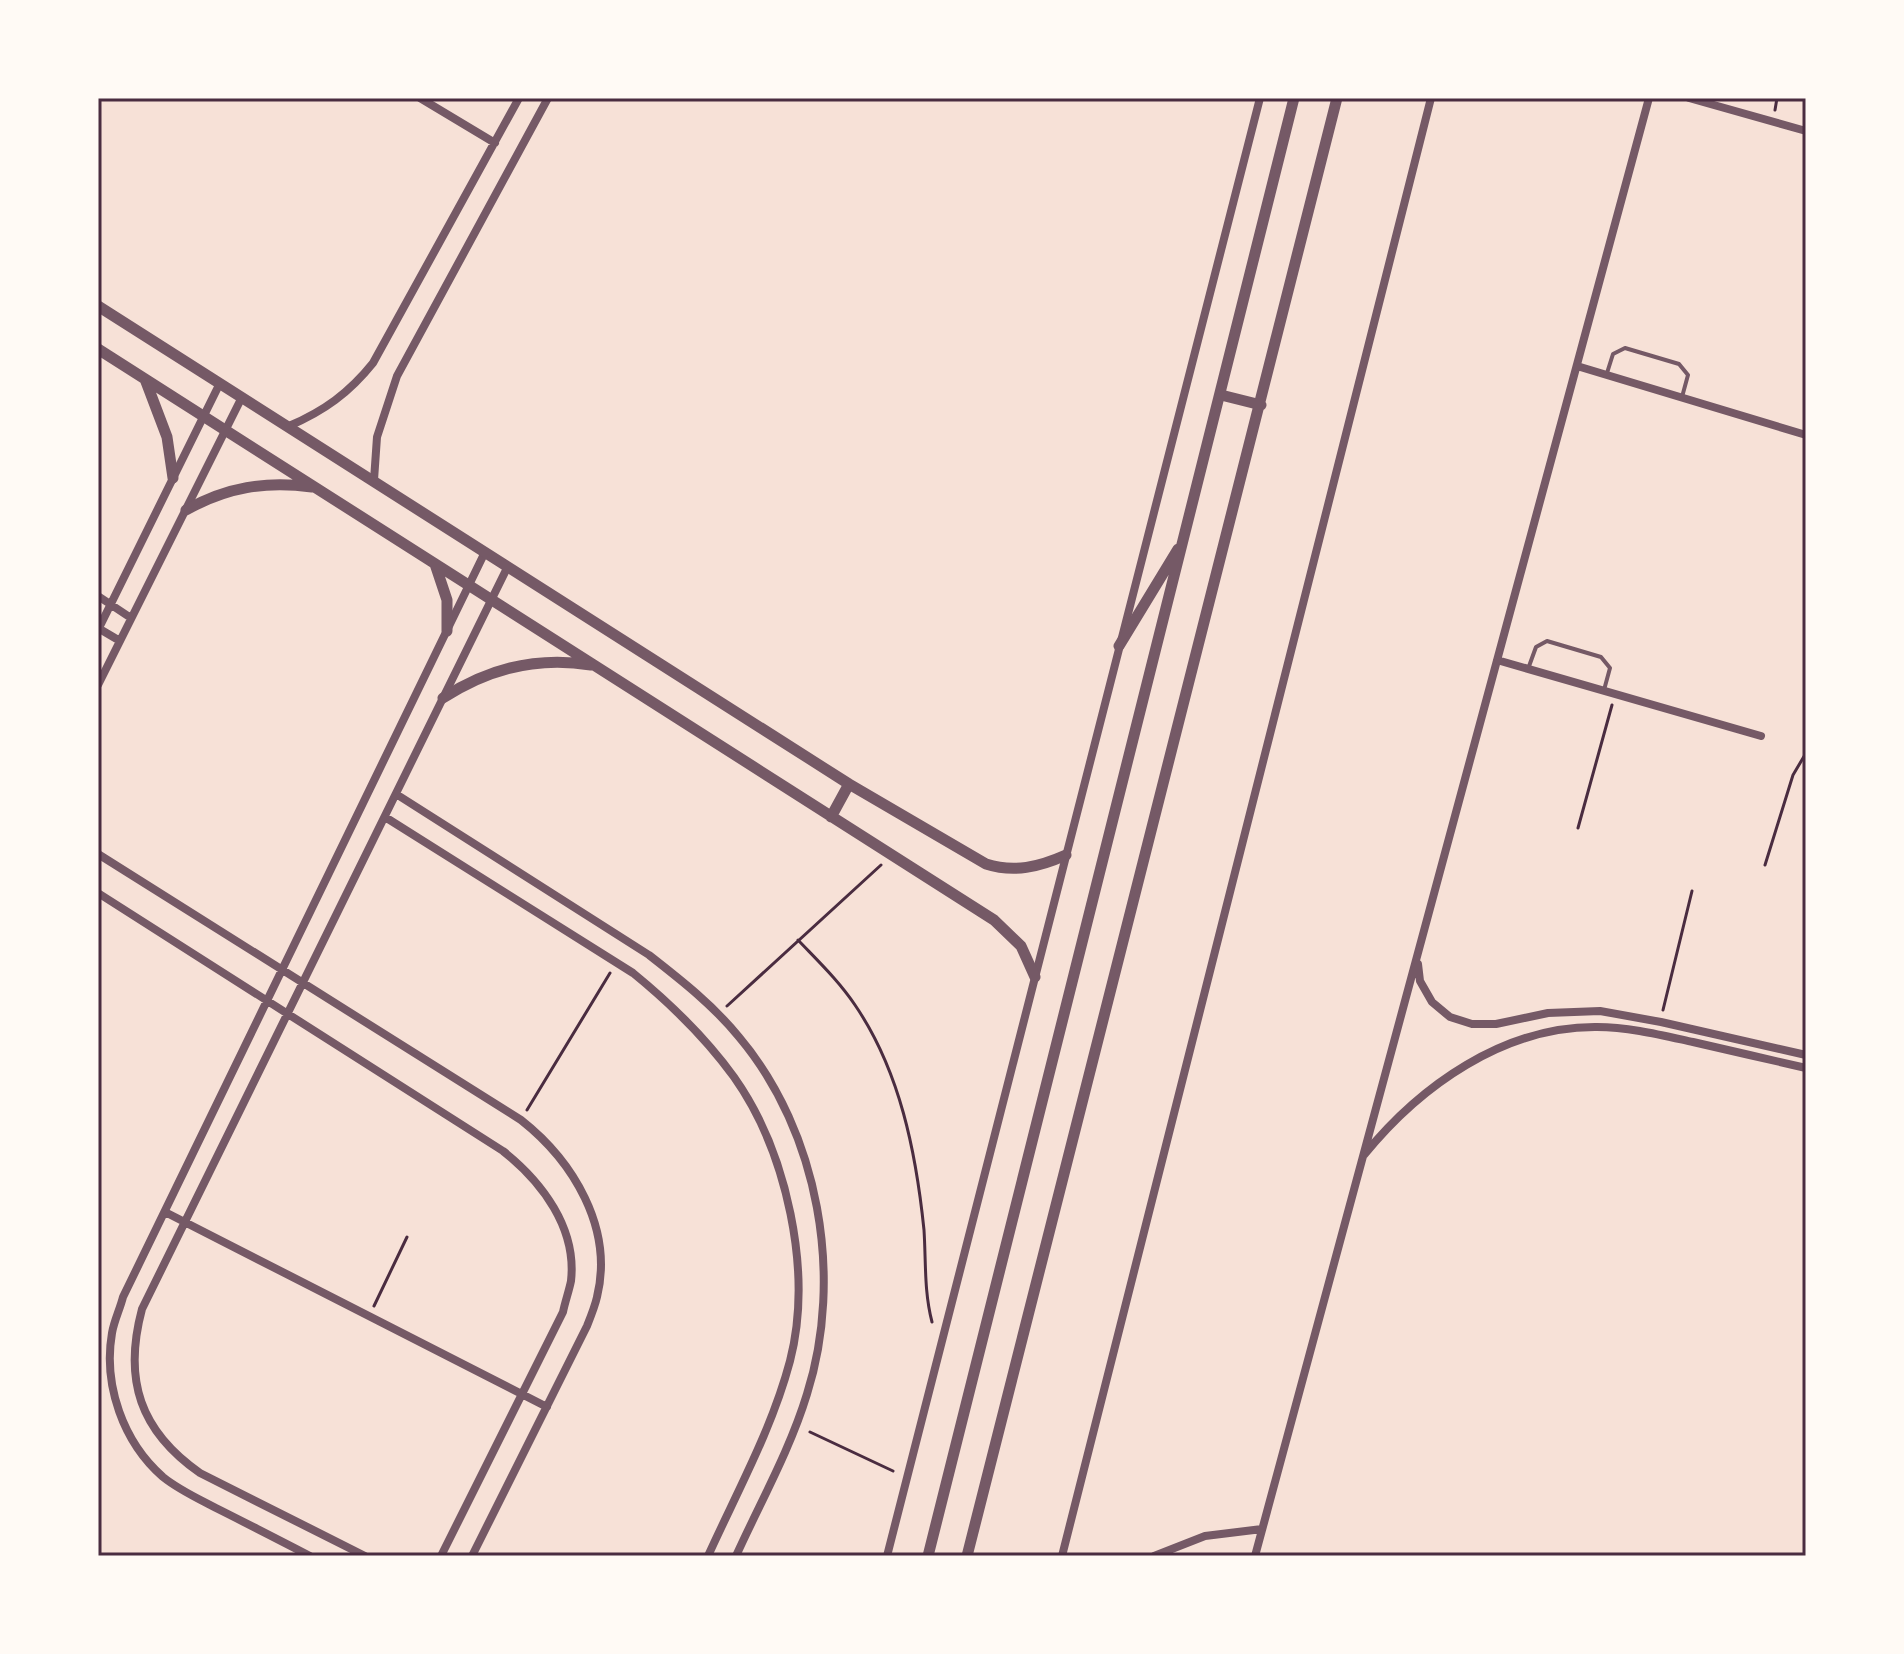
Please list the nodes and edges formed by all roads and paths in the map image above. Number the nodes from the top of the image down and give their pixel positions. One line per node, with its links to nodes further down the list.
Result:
1 (420, 98): 11 (street)
2 (519, 98): 11 (street)
3 (548, 98): 27 (street)
4 (1260, 98): 42 (street)
5 (1294, 98): 18 (street)
6 (1337, 98): 21 (street)
7 (1431, 98): 96 (street)
8 (1649, 98): 14 (street)
9 (1689, 98): 10 (street)
10 (1806, 131)
11 (495, 143): 23 (street)
12 (98, 306): 17 (street)
13 (98, 349): 16 (street)
14 (1577, 366): 15 (street); 43 (street)
15 (1606, 375): 20 (street); 20 (lane)
16 (145, 378): 22 (street); 26 (street)
17 (220, 383): 19 (street); 22 (street)
18 (1221, 395): 21 (street); 30 (street)
19 (242, 397): 23 (street); 24 (street)
20 (1682, 397): 25 (street)
21 (1261, 405): 95 (street)
22 (204, 416): 24 (street); 26 (street)
23 (289, 426): 27 (street)
24 (225, 430): 28 (street); 29 (street)
25 (1806, 435)
26 (173, 478): 37 (street)
27 (374, 480): 31 (street)
28 (316, 488): 29 (street); 32 (street)
29 (186, 510): 38 (street)
30 (1185, 538): 42 (street); 94 (street)
31 (485, 552): 33 (street); 34 (street)
32 (435, 563): 34 (street); 40 (street)
33 (508, 566): 36 (street); 52 (street)
34 (469, 585): 36 (street); 40 (street)
35 (98, 596): 37 (street)
36 (492, 600): 44 (street); 49 (street)
37 (111, 604): 38 (street); 39 (street)
38 (131, 618): 41 (street)
39 (98, 629): 41 (street)
40 (447, 631): 66 (street)
41 (120, 641): 46 (street)
42 (1119, 646): 59 (street)
43 (1497, 660): 45 (street); 64 (street)
44 (595, 666): 49 (street); 55 (street)
45 (1528, 669): 47 (street); 47 (lane)
46 (98, 685)
47 (1604, 690): 48 (street)
48 (1615, 694): 50 (street); 56 (path)
49 (443, 698): 53 (street)
50 (1761, 736)
51 (1806, 753): 60 (path)
52 (849, 784): 55 (street); 59 (street)
53 (396, 794): 54 (street); 71 (street)
54 (385, 817): 65 (street); 68 (street)
55 (831, 817): 58 (street)
56 (1578, 828)
57 (98, 854): 66 (street)
58 (892, 854): 63 (path); 67 (street)
59 (1066, 855): 67 (street)
60 (1765, 865)
61 (1692, 891): 72 (path)
62 (98, 893): 69 (street)
63 (798, 940): 71 (path); 81 (path)
64 (1417, 958): 72 (street); 76 (street)
65 (616, 963): 75 (path); 91 (street)
66 (282, 970): 68 (street); 69 (street)
67 (1035, 977): 81 (street)
68 (302, 984): 70 (street); 75 (street)
69 (267, 1000): 70 (street); 77 (street)
70 (288, 1013): 78 (street); 82 (street)
71 (719, 1013): 84 (street)
72 (1661, 1022): 73 (street)
73 (1806, 1055)
74 (1806, 1068): 76 (street)
75 (521, 1120): 83 (street)
76 (1361, 1158): 86 (street)
77 (165, 1212): 78 (street); 87 (street)
78 (185, 1222): 80 (street); 88 (street)
79 (407, 1237): 80 (path)
80 (369, 1316): 82 (street)
81 (941, 1346): 85 (street)
82 (522, 1394): 83 (street); 89 (street)
83 (547, 1407): 90 (street)
84 (796, 1425): 85 (path); 92 (street)
85 (907, 1478): 93 (street)
86 (1262, 1529): 97 (street); 98 (street)
87 (310, 1556)
88 (365, 1556)
89 (441, 1556)
90 (472, 1556)
91 (708, 1556)
92 (736, 1556)
93 (887, 1556)
94 (928, 1556)
95 (967, 1556)
96 (1062, 1556)
97 (1154, 1556)
98 (1255, 1556)

